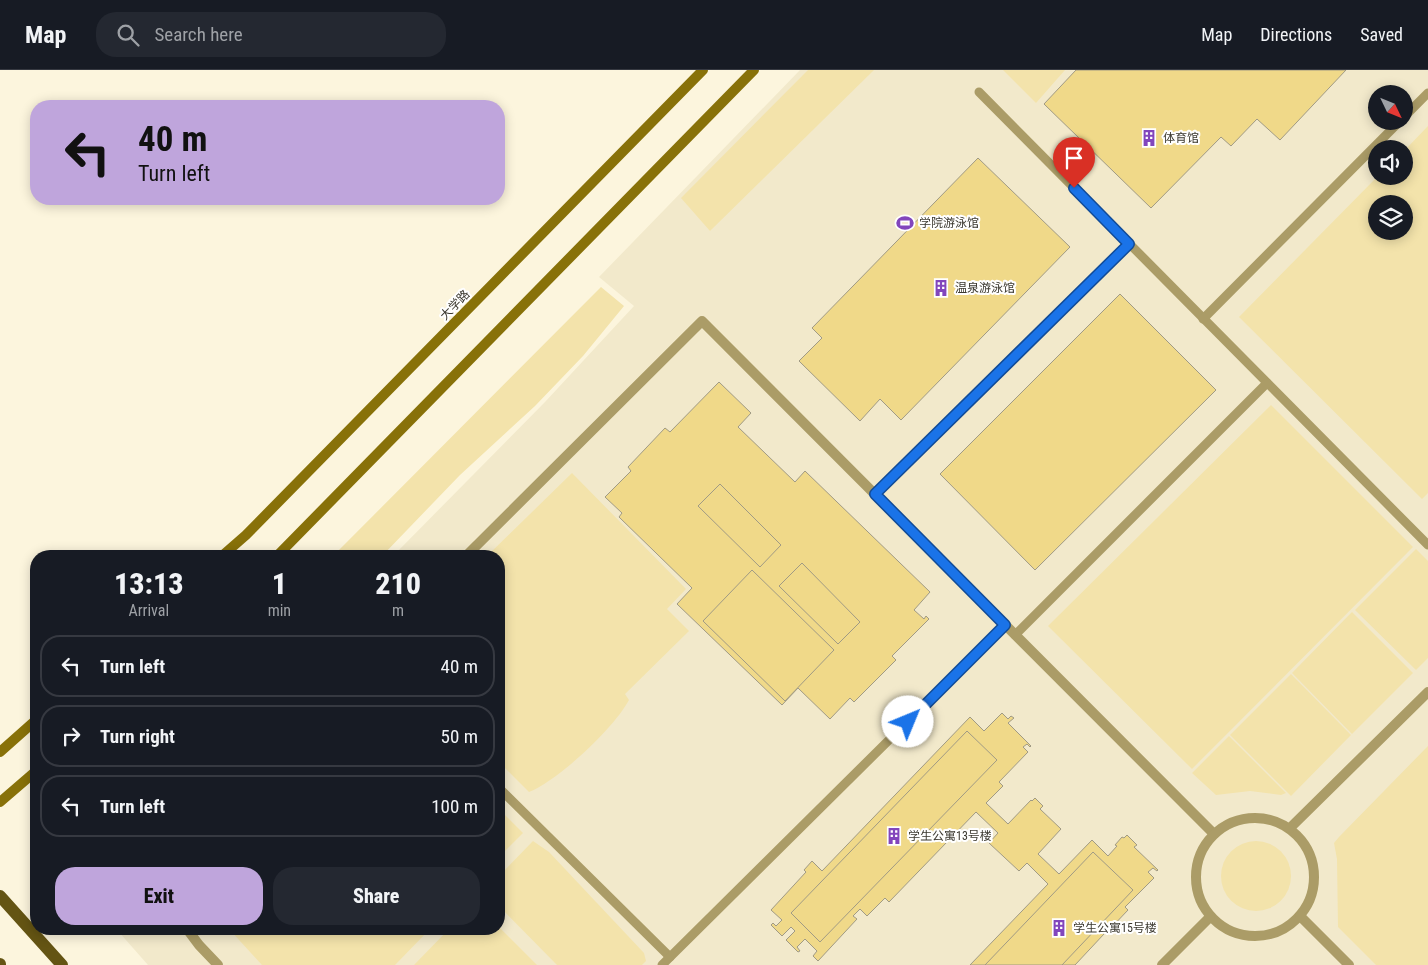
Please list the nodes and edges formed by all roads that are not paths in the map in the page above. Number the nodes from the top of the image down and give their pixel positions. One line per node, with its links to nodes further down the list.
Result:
1 (703, 70): 12 (main road, 大学路)
2 (754, 70): 13 (main road)
3 (979, 92): 7 (lane)
4 (1428, 93): 5 (lane)
5 (1413, 108)
6 (1391, 130): 8 (lane)
7 (1129, 244): 8 (lane); 10 (lane)
8 (1203, 318): 9 (lane)
9 (1267, 383): 11 (lane); 16 (lane)
10 (875, 494): 14 (street); 15 (street)
11 (1428, 545)
12 (229, 550)
13 (283, 550)
14 (472, 550)
15 (1005, 625): 16 (street); 31 (lane)
16 (1015, 635): 24 (street)
17 (1428, 692): 23 (street)
18 (30, 725): 19 (main road)
19 (0, 752)
20 (30, 776): 22 (main road)
21 (505, 794): 31 (lane)
22 (0, 802)
23 (1290, 828): 24 (street); 26 (street)
24 (1214, 834): 27 (street)
25 (0, 896): 28 (main road)
26 (1300, 916): 27 (street); 36 (street)
27 (1210, 917): 35 (street)
28 (30, 929)
29 (35, 935): 32 (main road)
30 (192, 935): 33 (street)
31 (670, 957): 34 (lane)
32 (62, 965)
33 (218, 965)
34 (662, 965)
35 (1162, 965)
36 (1348, 965)

